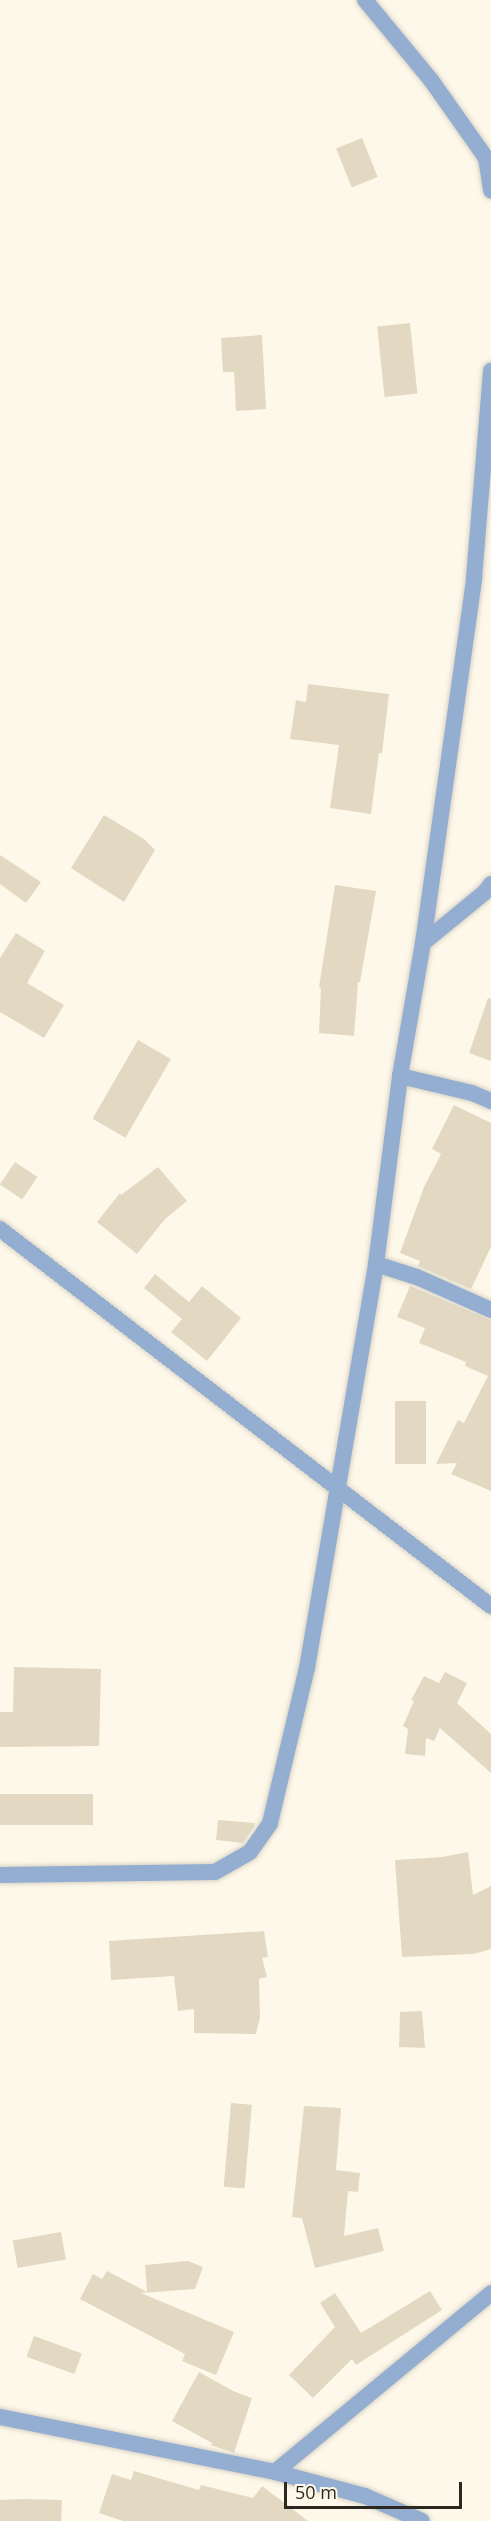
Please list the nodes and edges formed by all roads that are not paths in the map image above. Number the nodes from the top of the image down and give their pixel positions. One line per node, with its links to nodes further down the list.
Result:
1 (365, 0): 2 (street)
2 (489, 160): 3 (street)
3 (491, 192)
4 (491, 371): 6 (street)
5 (491, 884): 6 (street)
6 (423, 943): 7 (street)
7 (400, 1076): 8 (street); 10 (street)
8 (491, 1101)
9 (0, 1229): 12 (street)
10 (376, 1264): 11 (street); 12 (street)
11 (491, 1310)
12 (336, 1488): 13 (street); 14 (street)
13 (491, 1606)
14 (0, 1875)
15 (491, 2293): 17 (street)
16 (0, 2417): 17 (street)
17 (275, 2472): 18 (street)
18 (422, 2521)

